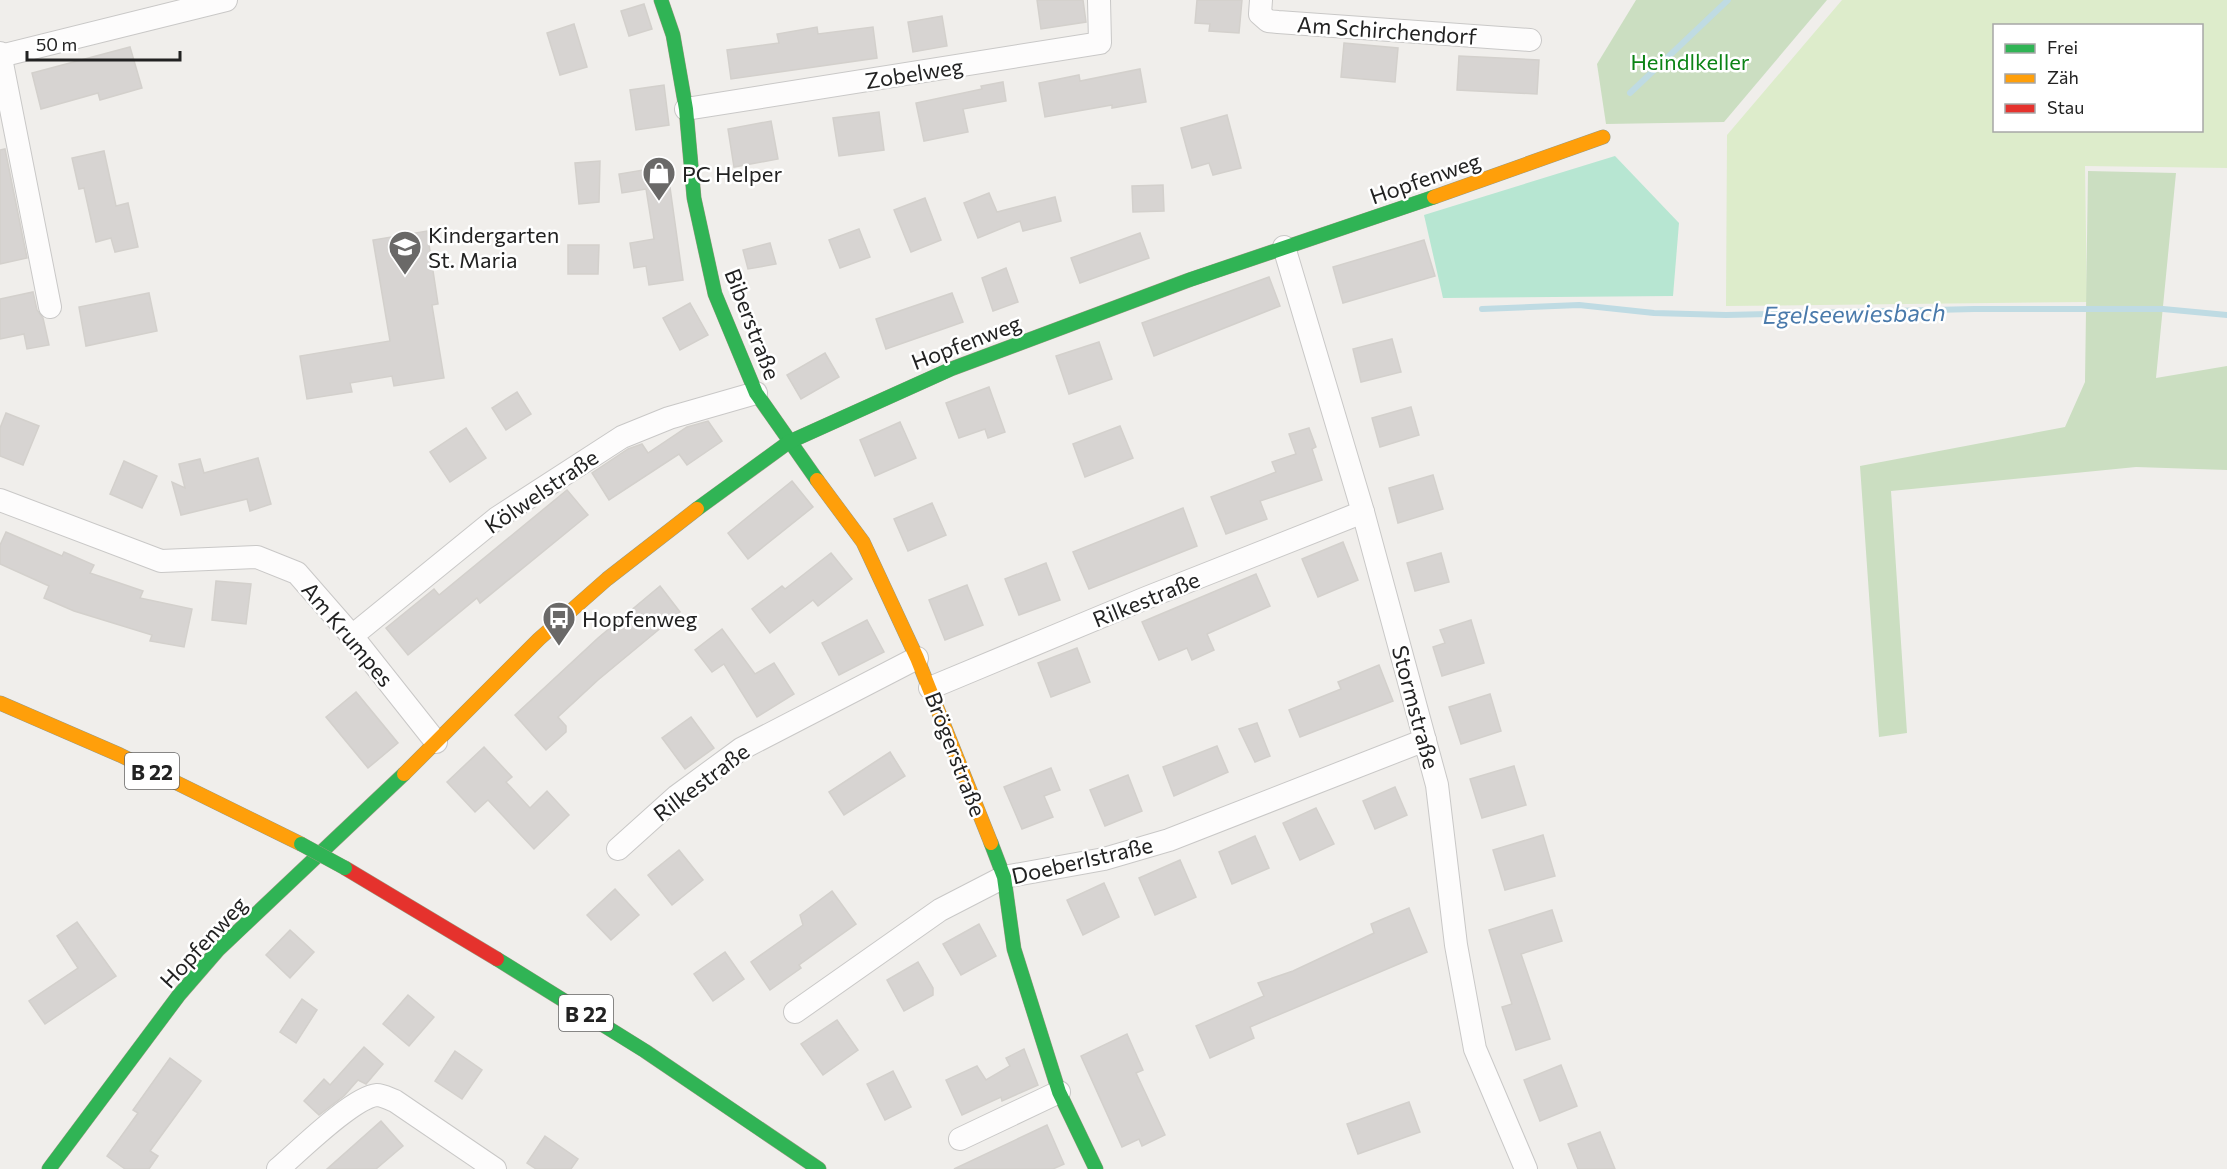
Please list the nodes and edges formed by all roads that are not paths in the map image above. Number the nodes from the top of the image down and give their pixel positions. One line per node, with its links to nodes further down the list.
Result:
1 (226, 0): 6 (street)
2 (661, 0): 7 (street, Biberstraße)
3 (1099, 0): 7 (street, Zobelweg)
4 (1261, 0): 5 (street, Am Schirchendorf)
5 (1530, 40)
6 (1, 55): 10 (street)
7 (686, 109): 11 (street, Biberstraße)
8 (1603, 137): 9 (street, Hopfenweg)
9 (1284, 247): 12 (street, Hopfenweg); 14 (street, Stormstraße)
10 (50, 307)
11 (756, 393): 12 (street, Biberstraße); 15 (street, Kölwelstraße)
12 (789, 442): 16 (street, Brögerstraße); 20 (street, Hopfenweg)
13 (0, 500): 15 (street, Am Krumpes)
14 (1363, 512): 17 (street, Rilkestraße); 19 (street, Stormstraße)
15 (352, 636): 20 (street, Am Krumpes)
16 (917, 658): 17 (street, Brögerstraße); 21 (street, Rilkestraße)
17 (930, 688): 22 (street, Brögerstraße)
18 (0, 703): 29 (street, B 22, bridge)
19 (1425, 740): 22 (street, Doeberlstraße); 31 (street, Stormstraße)
20 (436, 742): 26 (street, Hopfenweg)
21 (618, 849)
22 (1005, 877): 23 (street, Doeberlstraße); 24 (street, Brögerstraße)
23 (795, 1012)
24 (1059, 1092): 25 (street); 30 (street, Brögerstraße)
25 (960, 1139)
26 (50, 1169)
27 (278, 1169): 28 (street)
28 (495, 1169)
29 (819, 1169)
30 (1096, 1169)
31 (1526, 1169)

